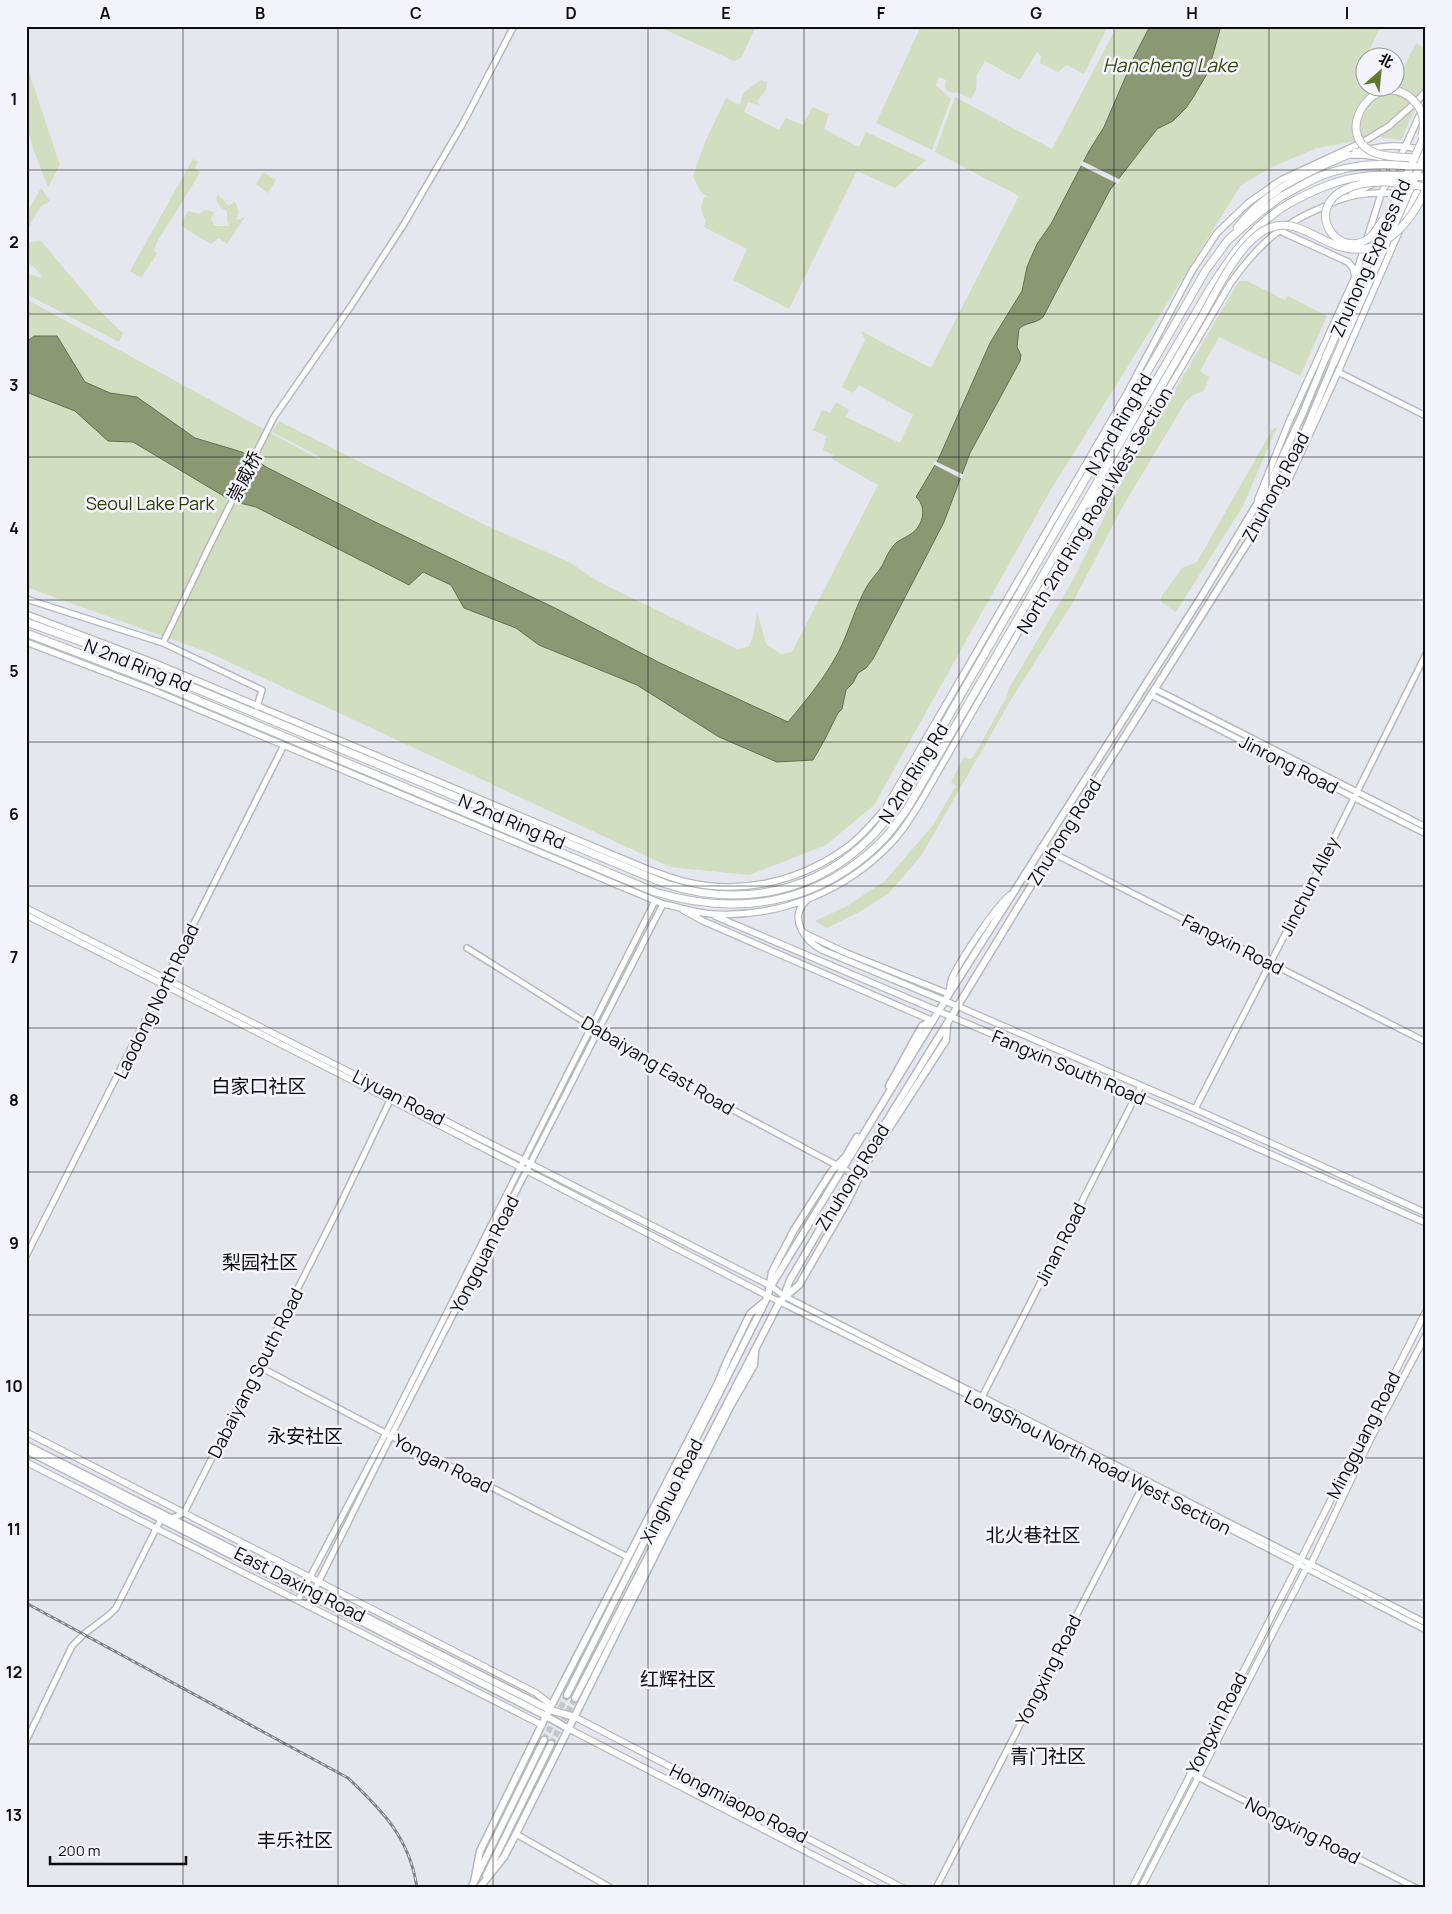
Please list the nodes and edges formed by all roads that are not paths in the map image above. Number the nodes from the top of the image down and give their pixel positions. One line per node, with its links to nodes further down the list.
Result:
1 (514, 26): 37 (street, 崇威桥)
2 (1426, 91): 9 (main road, North 2nd Ring Road West Section)
3 (1426, 101): 5 (main road, Zhuhong Road)
4 (1426, 132): 6 (highway, Zhuhong Express Rd, bridge)
5 (1406, 145): 7 (main road); 8 (main road); 15 (main road, Zhuhong Road)
6 (1418, 147): 10 (highway, bridge); 19 (highway, Zhuhong Express Rd, bridge)
7 (1426, 152): 24 (highway, Zhuhong Express Rd, bridge)
8 (1346, 154): 9 (main road); 11 (highway); 18 (main road)
9 (1331, 156): 11 (main road); 40 (main road, North 2nd Ring Road West Section)
10 (1426, 159)
11 (1320, 167): 21 (highway)
12 (1426, 168): 21 (highway, N 2nd Ring Rd, bridge)
13 (1426, 178): 16 (main road); 31 (highway, N 2nd Ring Rd, bridge)
14 (1426, 188): 19 (highway, bridge); 28 (highway, bridge)
15 (1381, 194): 16 (main road); 18 (main road); 22 (main road, Zhuhong Road)
16 (1415, 195): 17 (main road); 25 (main road)
17 (1426, 196)
18 (1348, 197): 20 (main road, North 2nd Ring Road West Section)
19 (1390, 210): 23 (highway, Zhuhong Express Rd, bridge)
20 (1278, 230): 22 (main road); 27 (main road, North 2nd Ring Road West Section)
21 (1228, 240): 34 (highway, N 2nd Ring Rd)
22 (1355, 278): 30 (main road, Zhuhong Road)
23 (1326, 357): 30 (main road, Zhuhong Road)
24 (1334, 362): 29 (main road, Zhuhong Road)
25 (1338, 372): 26 (street); 29 (main road)
26 (1426, 416)
27 (1117, 474): 28 (main road); 31 (main road, North 2nd Ring Road West Section)
28 (1102, 490): 31 (highway)
29 (1273, 498): 39 (main road, Zhuhong Road)
30 (1256, 504): 45 (main road, Zhuhong Road)
31 (1086, 510): 35 (highway, N 2nd Ring Rd); 47 (main road, North 2nd Ring Road West Section)
32 (26, 599): 37 (street)
33 (26, 614): 40 (main road, North 2nd Ring Road West Section)
34 (26, 622)
35 (26, 633)
36 (26, 642): 41 (main road, North 2nd Ring Road West Section)
37 (163, 643): 40 (street)
38 (1426, 654): 42 (street, Jinchun Alley)
39 (1153, 692): 42 (street, Jinrong Road); 46 (main road, Zhuhong Road)
40 (257, 707)
41 (284, 745): 48 (main road, North 2nd Ring Road West Section); 57 (street, Laodong North Road)
42 (1355, 795): 43 (street, Jinrong Road); 44 (street, Jinrong Road); 56 (street, Jinchun Alley)
43 (1426, 827)
44 (1426, 834)
45 (1041, 847): 46 (street, Fangxin Road); 58 (main road, Zhuhong Road)
46 (1051, 853): 56 (street, Fangxin Road); 60 (main road, Zhuhong Road)
47 (809, 898): 52 (main road, North 2nd Ring Road West Section); 54 (main road)
48 (655, 901): 49 (main road, North 2nd Ring Road West Section); 65 (street, Yongquan Road)
49 (663, 904): 50 (main road, North 2nd Ring Road West Section); 66 (street, Yongquan Road)
50 (677, 907): 52 (main road, North 2nd Ring Road West Section); 63 (main road)
51 (26, 908): 57 (main road, Liyuan Road)
52 (710, 914): 61 (main road, Fangxin South Road)
53 (26, 915): 57 (main road, Liyuan Road)
54 (799, 923): 58 (main road); 59 (main road, Fangxin South Road)
55 (468, 948): 65 (street, Dabaiyang East Road)
56 (1269, 962): 67 (street, Fangxin Road); 71 (street, Jinchun Alley)
57 (164, 982): 70 (main road, Liyuan Road); 81 (street, Laodong North Road)
58 (949, 994): 59 (main road, Zhuhong Road)
59 (945, 1001): 60 (main road, Fangxin South Road); 61 (main road, Zhuhong Road)
60 (958, 1006): 62 (main road, Zhuhong Road); 68 (main road, Fangxin South Road)
61 (939, 1012): 62 (main road, Fangxin South Road); 63 (main road, Zhuhong Road)
62 (952, 1017): 64 (main road, Zhuhong Road); 69 (main road, Fangxin South Road)
63 (933, 1021): 75 (main road, Zhuhong Road)
64 (946, 1024): 72 (main road, Zhuhong Road); 78 (main road)
65 (592, 1027): 66 (street, Dabaiyang East Road); 73 (street, Yongquan Road)
66 (598, 1030): 74 (street, Yongquan Road); 75 (street, Dabaiyang East Road)
67 (1426, 1042)
68 (1141, 1086): 69 (street, Jinan Road); 71 (main road, Fangxin South Road)
69 (1136, 1095): 80 (main road, Fangxin South Road); 91 (street, Jinan Road)
70 (392, 1097): 73 (main road, Liyuan Road); 76 (main road, Liyuan Road); 88 (street, Dabaiyang South Road)
71 (1195, 1109): 79 (main road, Fangxin South Road)
72 (863, 1159): 77 (main road, Zhuhong Road); 78 (main road)
73 (524, 1160): 74 (main road, Liyuan Road); 76 (street, Yongquan Road)
74 (530, 1164): 76 (street, Yongquan Road); 82 (main road, Liyuan Road)
75 (841, 1167): 77 (street, Dabaiyang East Road); 82 (main road, Zhuhong Road)
76 (524, 1169): 83 (main road, Liyuan Road); 94 (street, Yongquan Road)
77 (853, 1174): 84 (main road, Zhuhong Road)
78 (857, 1182): 84 (main road)
79 (1426, 1213)
80 (1426, 1223)
81 (26, 1256)
82 (771, 1286): 83 (main road, Xinghuo Road); 84 (street, LongShou North Road West Section)
83 (767, 1298): 84 (street, LongShou North Road West Section); 89 (main road); 90 (main road, Xinghuo Road)
84 (782, 1298): 87 (main road, Xinghuo Road); 91 (street, LongShou North Road West Section)
85 (1426, 1310): 109 (main road, Mingguang Road)
86 (1426, 1335): 110 (main road, Mingguang Road)
87 (755, 1348): 105 (main road, Xinghuo Road); 107 (main road)
88 (258, 1366): 94 (street, Yongan Road); 100 (street, Dabaiyang South Road)
89 (724, 1369): 90 (main road); 93 (main road)
90 (720, 1394): 93 (main road, Xinghuo Road)
91 (981, 1399): 98 (street, LongShou North Road West Section)
92 (26, 1432): 100 (main road)
93 (697, 1432): 99 (main road, Xinghuo Road)
94 (388, 1435): 108 (street, Yongan Road); 111 (street, Yongquan Road); 112 (street, Yongquan Road)
95 (26, 1445): 101 (main road, East Daxing Road)
96 (26, 1450): 102 (main road, East Daxing Road)
97 (26, 1462): 104 (main road)
98 (1145, 1482): 109 (street, LongShou North Road West Section); 136 (street, Yongxing Road)
99 (670, 1484): 103 (main road); 106 (main road, Xinghuo Road)
100 (184, 1513): 101 (street); 111 (main road)
101 (172, 1518): 102 (street); 113 (main road, East Daxing Road)
102 (161, 1519): 104 (street); 113 (main road, East Daxing Road)
103 (645, 1527): 106 (main road); 108 (main road)
104 (156, 1528): 115 (main road); 126 (street)
105 (660, 1534): 107 (main road); 120 (main road, Xinghuo Road)
106 (644, 1545): 119 (main road, Xinghuo Road)
107 (655, 1556): 122 (main road)
108 (628, 1557): 121 (main road)
109 (1300, 1562): 110 (street, LongShou North Road West Section); 128 (main road, Yongxin Road)
110 (1308, 1567): 117 (street, LongShou North Road West Section); 118 (street, LongShou North Road West Section); 129 (main road, Yongxin Road)
111 (309, 1578): 112 (main road); 113 (street, Yongquan Road)
112 (318, 1582): 114 (street, Yongquan Road); 121 (main road)
113 (304, 1589): 114 (main road, East Daxing Road); 115 (street, Yongquan Road)
114 (313, 1594): 116 (street, Yongquan Road); 121 (main road, East Daxing Road)
115 (298, 1600): 116 (main road)
116 (307, 1605): 123 (main road)
117 (1426, 1623)
118 (1426, 1630)
119 (567, 1695)
120 (575, 1698)
121 (548, 1713): 122 (main road, East Daxing Road); 123 (main road); 124 (main road, East Daxing Road)
122 (575, 1718): 124 (main road); 135 (main road, Hongmiaopo Road)
123 (542, 1725): 131 (main road)
124 (569, 1729): 130 (main road); 134 (main road, Hongmiaopo Road)
125 (544, 1740): 131 (main road)
126 (26, 1741)
127 (551, 1744): 132 (main road)
128 (1190, 1773): 129 (street, Nongxing Road); 137 (main road, Yongxin Road)
129 (1198, 1777): 138 (main road, Yongxin Road); 139 (street, Nongxing Road)
130 (516, 1834): 132 (main road); 133 (street)
131 (472, 1885)
132 (480, 1887)
133 (610, 1888)
134 (877, 1888)
135 (903, 1888)
136 (936, 1888)
137 (1132, 1888)
138 (1141, 1888)
139 (1416, 1888)

